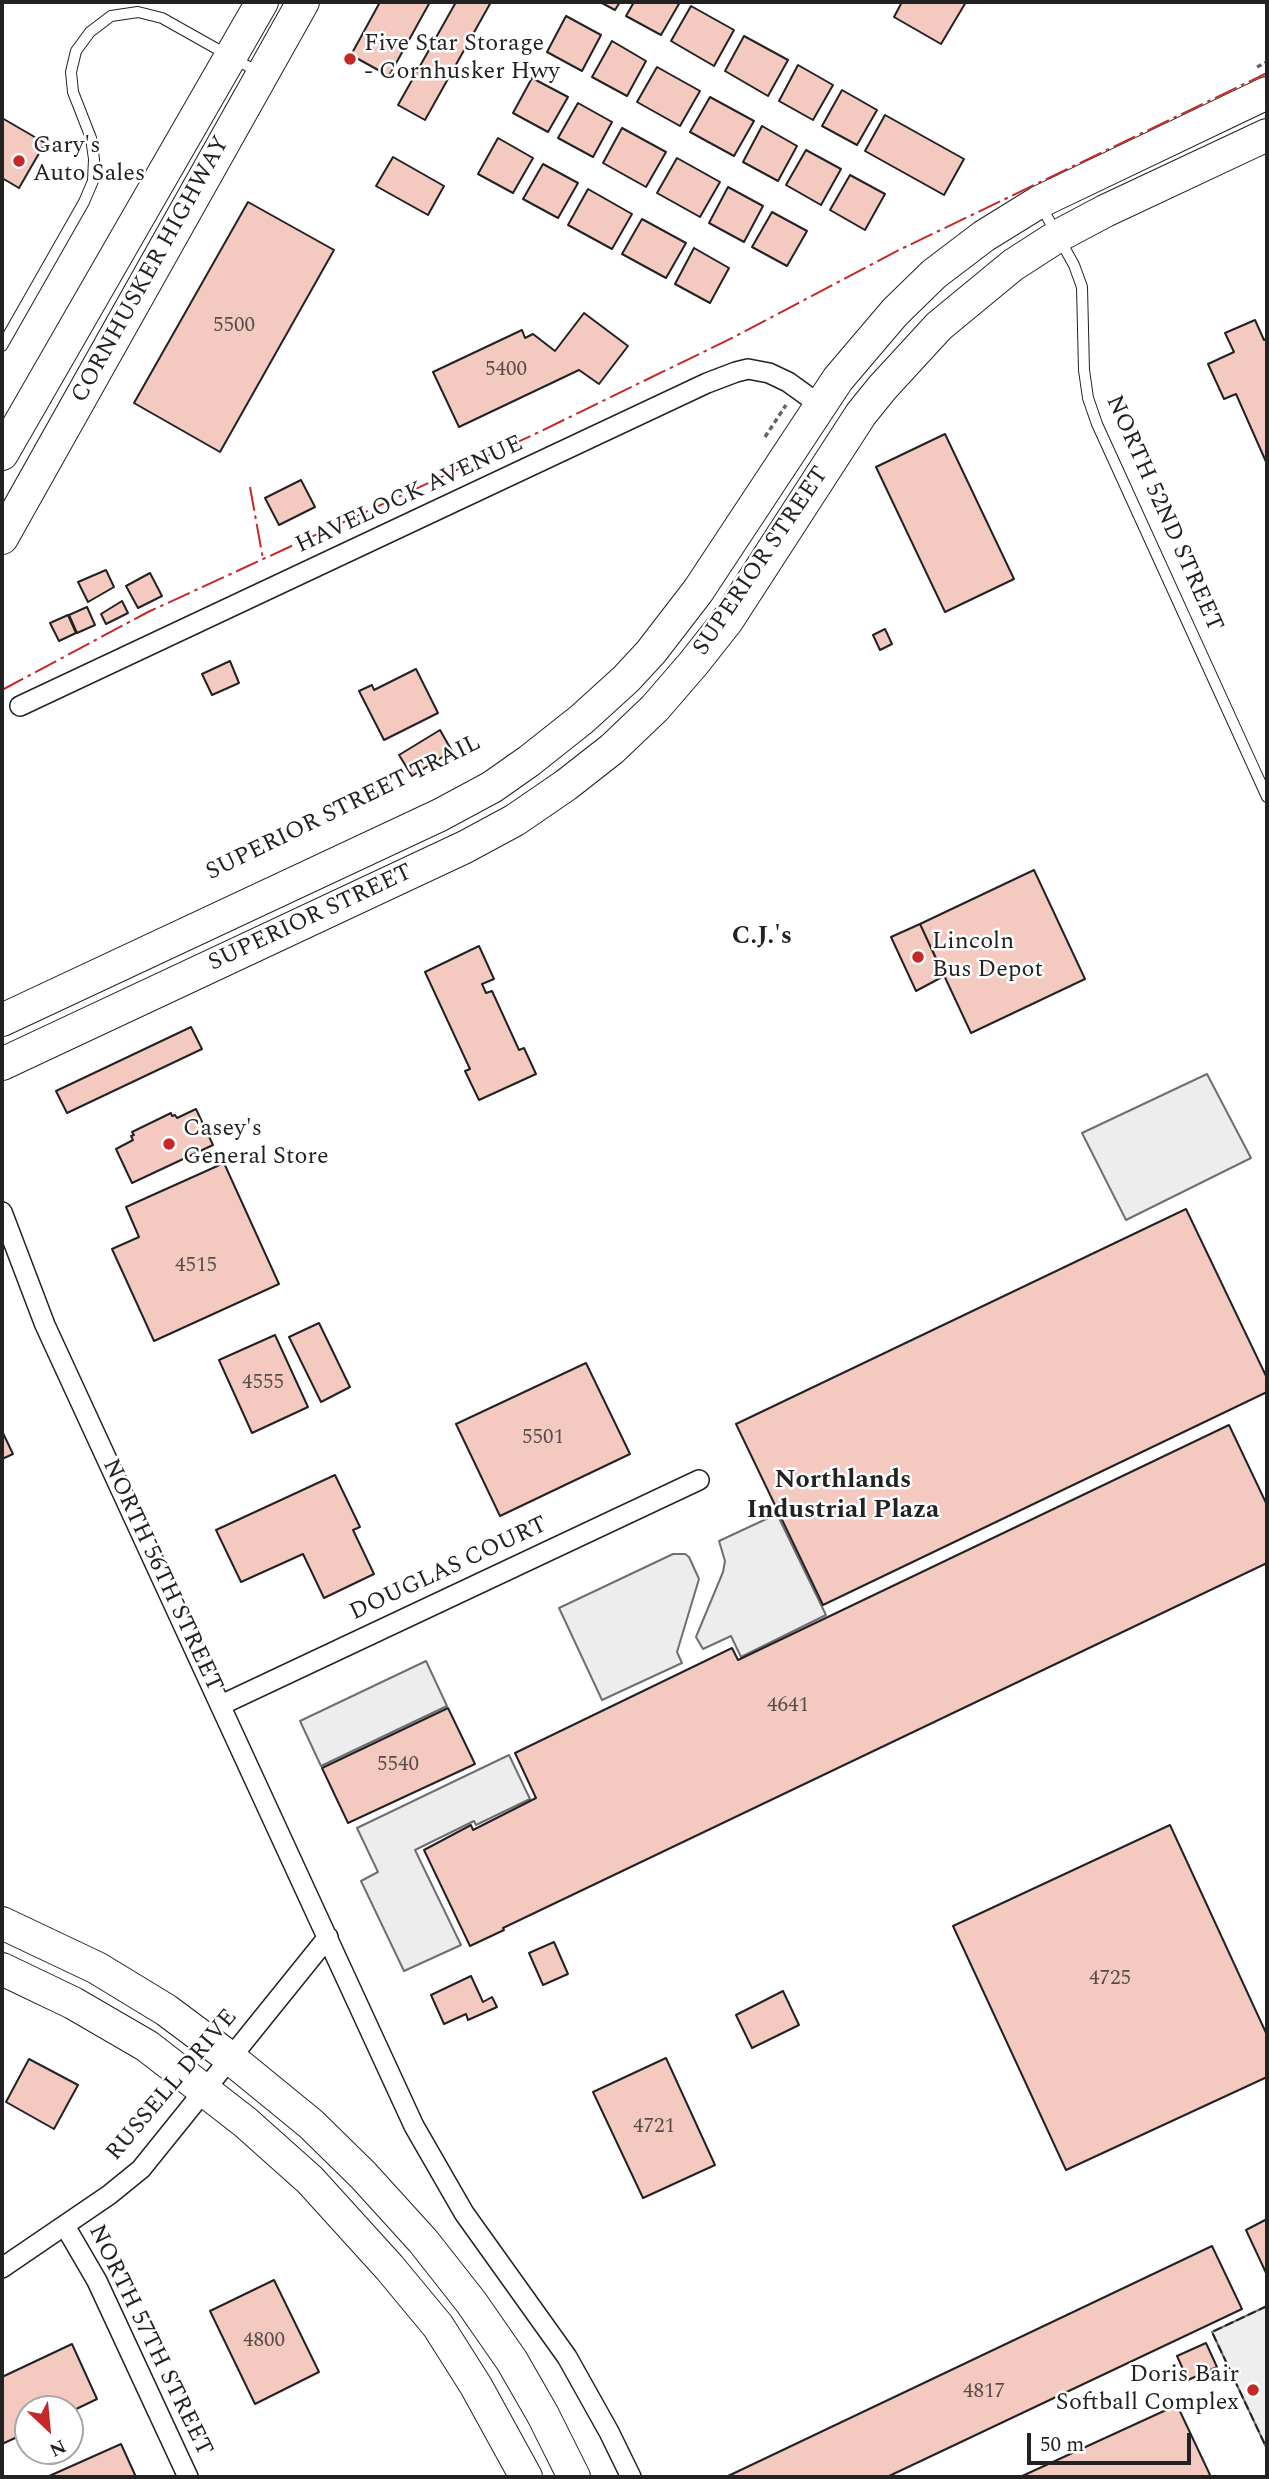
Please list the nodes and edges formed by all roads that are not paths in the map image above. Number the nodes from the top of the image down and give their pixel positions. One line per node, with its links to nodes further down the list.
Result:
1 (262, 2): 3 (main road, CORNHUSKER HIGHWAY)
2 (303, 2): 4 (main road, CORNHUSKER HIGHWAY)
3 (230, 57): 4 (lane); 9 (lane); 11 (main road, CORNHUSKER HIGHWAY)
4 (262, 74): 12 (main road, CORNHUSKER HIGHWAY)
5 (1267, 93): 7 (main road, SUPERIOR STREET)
6 (1267, 135): 8 (main road, SUPERIOR STREET)
7 (1039, 202): 8 (lane, NORTH 52ND STREET); 10 (main road, SUPERIOR STREET)
8 (1058, 236): 14 (lane, NORTH 52ND STREET); 16 (main road, SUPERIOR STREET)
9 (2, 346)
10 (808, 396): 13 (street, HAVELOCK AVENUE); 15 (main road, SUPERIOR STREET)
11 (2, 454)
12 (2, 538)
13 (20, 706)
14 (1267, 797)
15 (2, 1020)
16 (2, 1064)
17 (2, 1212): 19 (street, NORTH 56TH STREET)
18 (699, 1480): 19 (street, DOUGLAS COURT)
19 (221, 1705): 21 (street, NORTH 56TH STREET)
20 (2, 1923): 23 (main road)
21 (328, 1937): 23 (street, RUSSELL DRIVE); 30 (street, NORTH 56TH STREET)
22 (2, 1969): 24 (main road)
23 (229, 2057): 24 (street, RUSSELL DRIVE); 29 (main road)
24 (204, 2090): 25 (street, RUSSELL DRIVE); 28 (main road)
25 (65, 2226): 26 (street, RUSSELL DRIVE); 27 (street, NORTH 57TH STREET)
26 (2, 2268)
27 (188, 2477)
28 (526, 2477)
29 (574, 2477)
30 (631, 2477)

